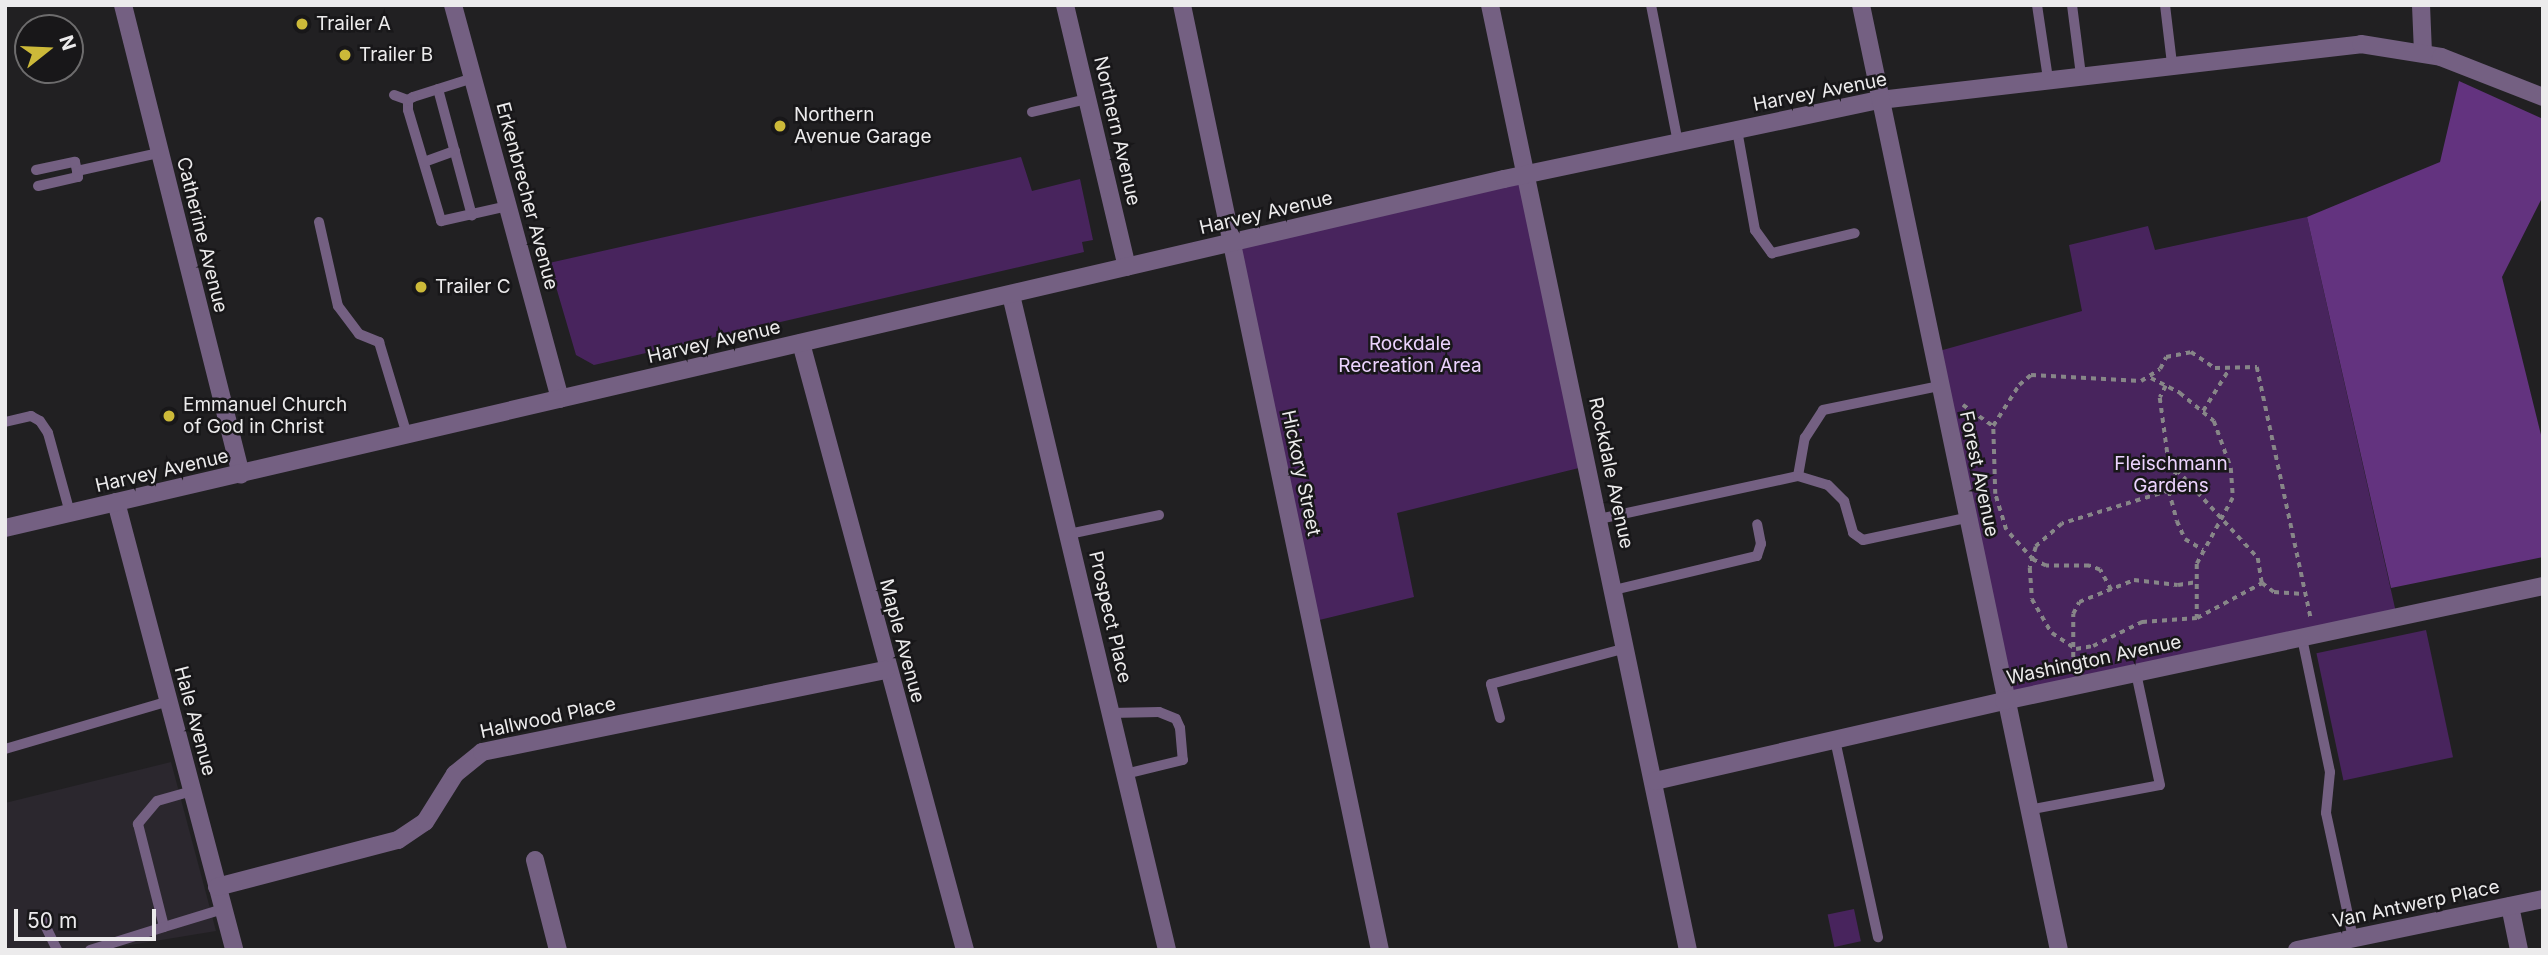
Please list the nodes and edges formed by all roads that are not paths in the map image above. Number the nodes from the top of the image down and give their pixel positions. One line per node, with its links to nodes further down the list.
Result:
1 (123, 5): 27 (street, Catherine Avenue)
2 (453, 5): 15 (street, Erkenbrecher Avenue)
3 (1065, 5): 20 (street, Northern Avenue)
4 (1182, 5): 37 (street, Hickory Street)
5 (1490, 5): 31 (street, Rockdale Avenue)
6 (1651, 5): 25 (lane)
7 (1861, 5): 22 (street, Forest Avenue)
8 (2037, 5): 16 (lane)
9 (2072, 5): 14 (lane)
10 (2165, 5): 13 (lane)
11 (2421, 5): 12 (street)
12 (2423, 53): 13 (street, Harvey Avenue); 19 (street, Harvey Avenue)
13 (2172, 64): 14 (street, Harvey Avenue)
14 (2081, 75): 16 (street, Harvey Avenue)
15 (473, 78): 17 (lane); 33 (street, Erkenbrecher Avenue)
16 (2048, 79): 22 (street, Harvey Avenue)
17 (438, 89): 21 (lane); 26 (lane)
18 (394, 95): 21 (lane)
19 (2543, 97)
20 (1087, 99): 23 (lane); 38 (street, Northern Avenue)
21 (408, 100): 28 (lane)
22 (1880, 100): 24 (street, Harvey Avenue); 41 (street, Forest Avenue)
23 (1032, 111)
24 (1737, 130): 25 (street, Harvey Avenue); 36 (lane)
25 (1678, 143): 31 (street, Harvey Avenue)
26 (455, 151): 28 (lane); 34 (lane)
27 (159, 153): 30 (lane); 45 (street, Catherine Avenue)
28 (424, 162): 34 (lane)
29 (36, 170): 30 (lane)
30 (77, 171): 32 (lane)
31 (1525, 174): 37 (street, Harvey Avenue); 51 (street, Rockdale Avenue)
32 (38, 186)
33 (508, 206): 34 (lane); 42 (street, Erkenbrecher Avenue)
34 (472, 216)
35 (319, 222): 44 (lane)
36 (1855, 233)
37 (1231, 242): 38 (street, Harvey Avenue); 86 (street, Hickory Street)
38 (1127, 267): 39 (street, Harvey Avenue)
39 (1011, 295): 40 (street, Harvey Avenue); 54 (street, Prospect Place)
40 (801, 343): 42 (street, Harvey Avenue); 59 (street, Maple Avenue)
41 (1940, 392): 46 (lane); 50 (street, Forest Avenue)
42 (560, 399): 44 (street, Harvey Avenue)
43 (5, 422): 48 (lane)
44 (407, 435): 45 (street, Harvey Avenue)
45 (241, 474): 47 (street, Harvey Avenue)
46 (1798, 476): 50 (lane); 51 (lane)
47 (116, 502): 48 (street, Harvey Avenue); 61 (street, Hale Avenue)
48 (70, 513): 53 (street, Harvey Avenue)
49 (1159, 515): 54 (lane)
50 (1966, 518): 62 (street, Forest Avenue)
51 (1599, 519): 56 (street, Rockdale Avenue)
52 (1757, 524): 56 (lane)
53 (5, 528)
54 (1069, 534): 63 (street, Prospect Place)
55 (2543, 586): 57 (street, Washington Avenue)
56 (1614, 590): 58 (street, Rockdale Avenue)
57 (2308, 636): 60 (street, Washington Avenue); 79 (lane)
58 (1626, 648): 64 (lane); 68 (street, Rockdale Avenue)
59 (886, 670): 72 (street, Hallwood Place); 84 (street, Maple Avenue)
60 (2136, 673): 62 (street, Washington Avenue); 70 (lane)
61 (169, 701): 66 (lane); 69 (street, Hale Avenue)
62 (2004, 701): 65 (street, Washington Avenue); 70 (street, Forest Avenue)
63 (1111, 713): 67 (street, Prospect Place); 67 (lane)
64 (1500, 718)
65 (1835, 740): 68 (street, Washington Avenue); 78 (lane)
66 (5, 749)
67 (1125, 774): 85 (street, Prospect Place)
68 (1655, 781): 87 (street, Rockdale Avenue)
69 (192, 791): 72 (street, Hale Avenue); 77 (lane)
70 (2028, 810): 88 (street, Forest Avenue)
71 (535, 860): 83 (street)
72 (217, 887): 75 (street, Hale Avenue)
73 (2543, 899): 74 (street, Van Antwerp Place)
74 (2510, 906): 79 (street, Van Antwerp Place); 90 (street)
75 (223, 909): 77 (lane); 82 (street, Hale Avenue)
76 (43, 920): 80 (lane)
77 (164, 926): 81 (lane)
78 (1878, 937)
79 (2353, 938): 89 (street, Van Antwerp Place)
80 (57, 950)
81 (90, 950)
82 (234, 950)
83 (558, 950)
84 (965, 950)
85 (1167, 950)
86 (1380, 950)
87 (1688, 950)
88 (2059, 950)
89 (2297, 950)
90 (2519, 950)

